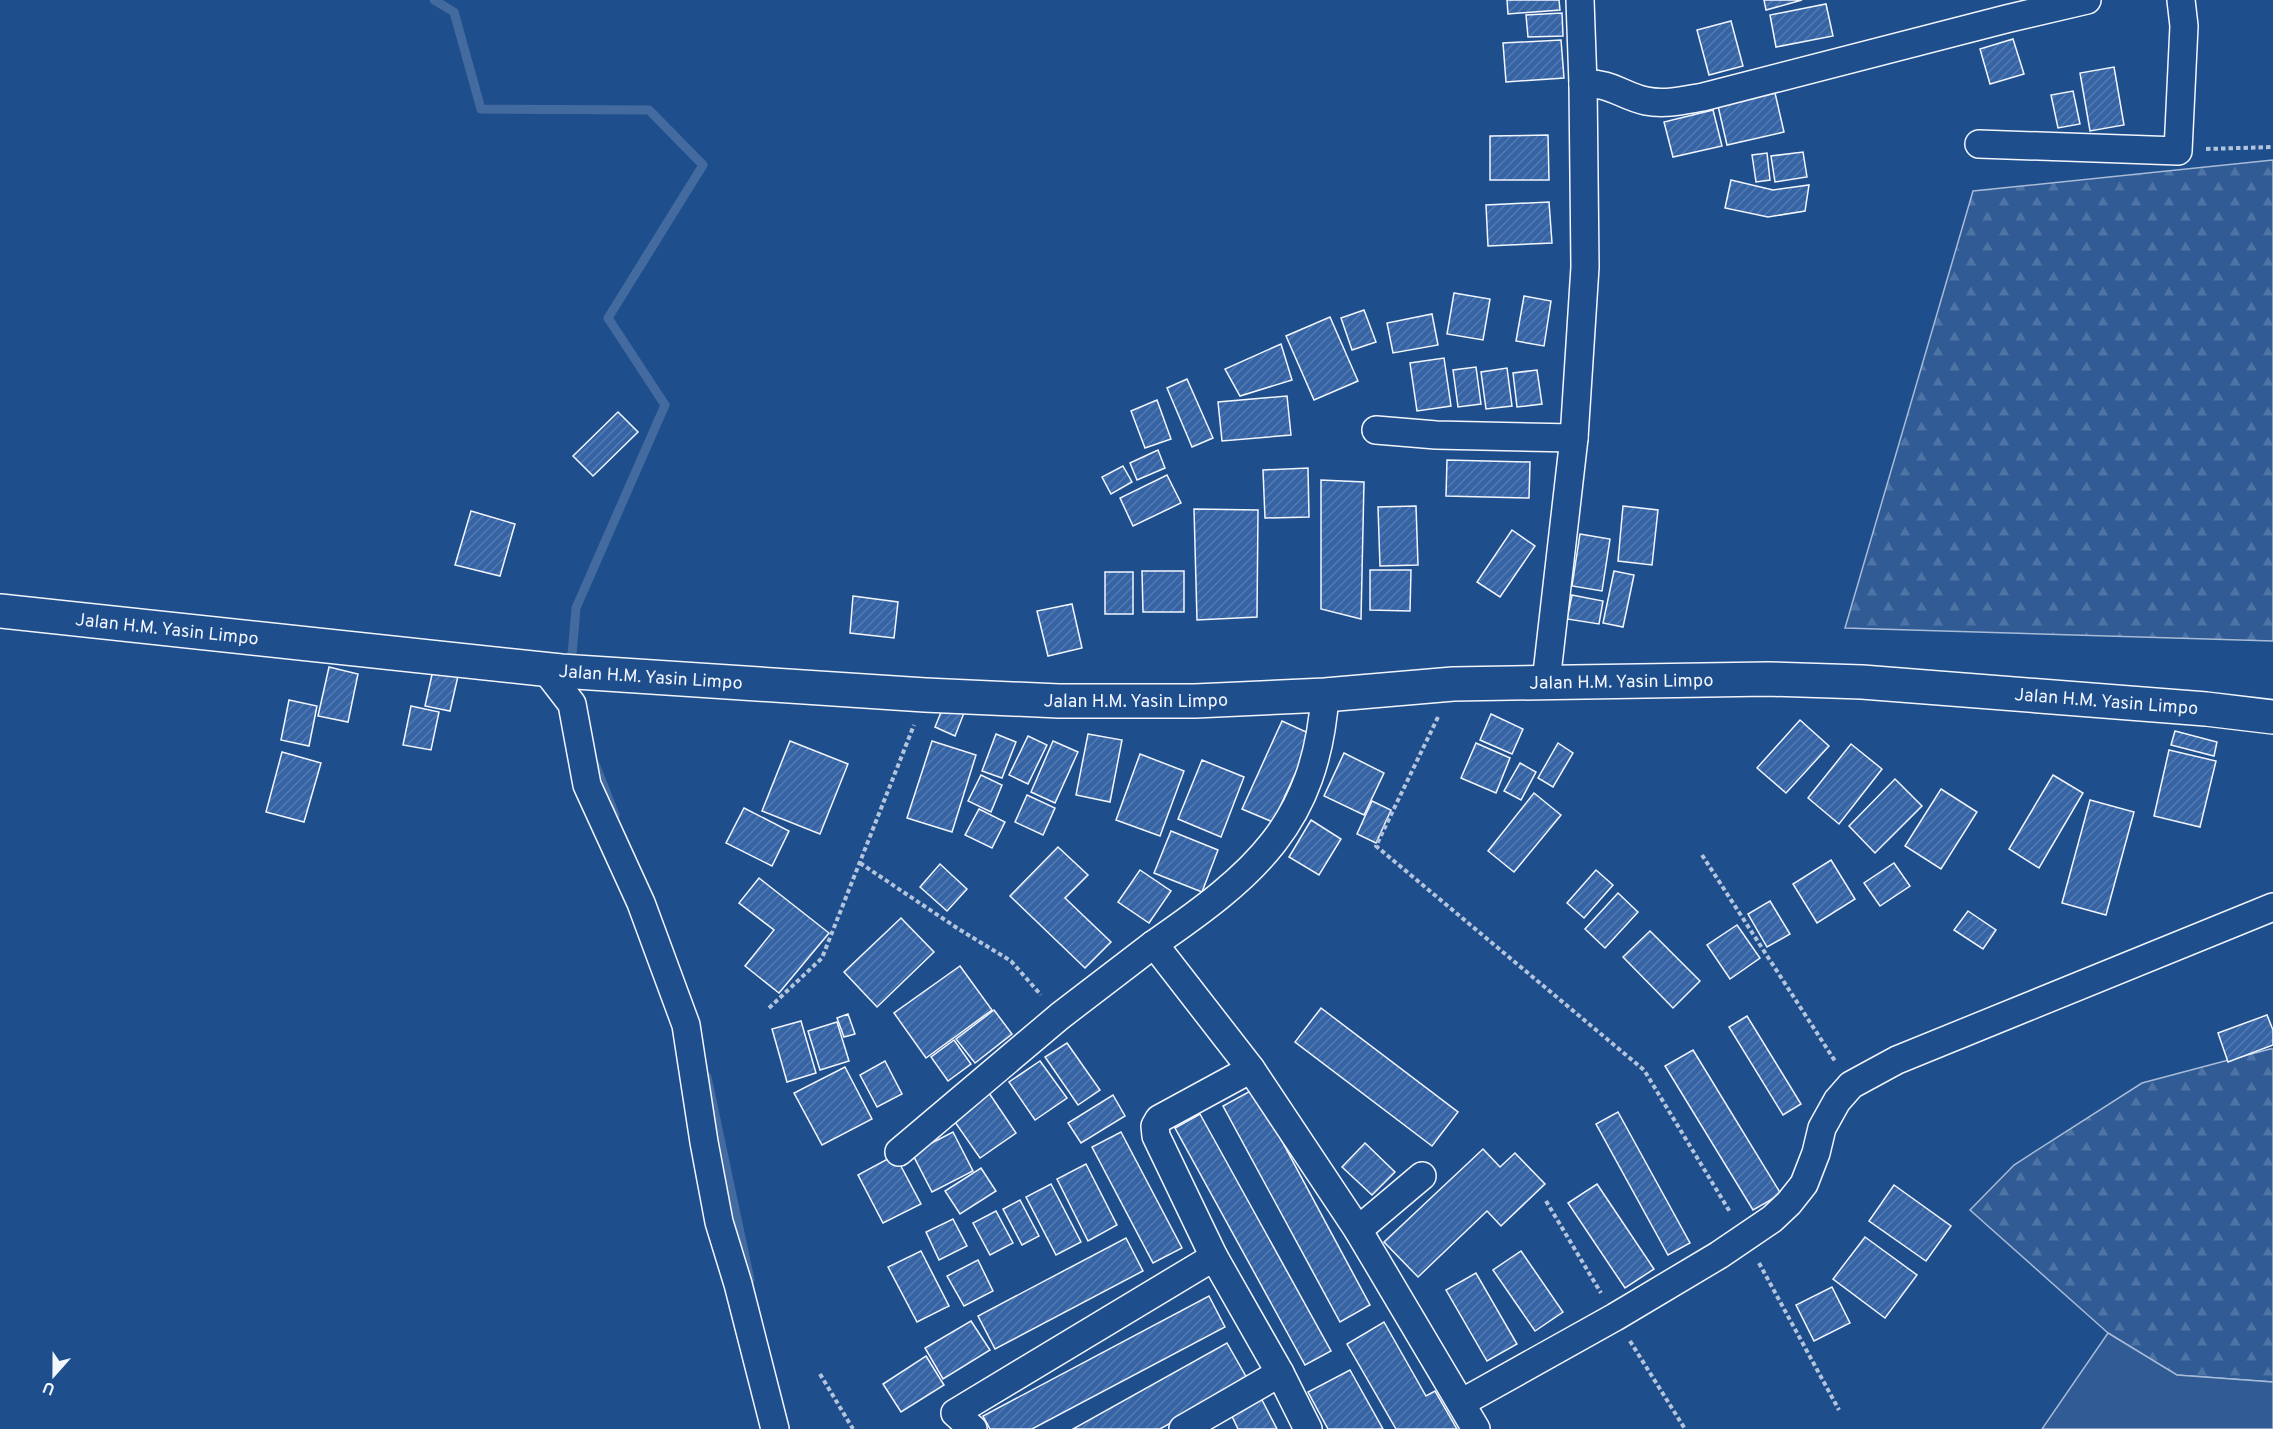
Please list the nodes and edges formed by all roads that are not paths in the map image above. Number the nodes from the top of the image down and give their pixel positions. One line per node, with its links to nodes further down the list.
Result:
1 (1580, 0): 4 (street)
2 (2087, 0): 4 (street)
3 (2181, 0): 5 (street)
4 (1583, 84): 7 (street)
5 (1979, 144)
6 (1376, 430): 7 (street)
7 (1574, 438): 10 (street)
8 (0, 611): 9 (main road, Jalan H.M. Yasin Limpo)
9 (553, 670): 11 (main road, Jalan H.M. Yasin Limpo); 22 (street)
10 (1546, 682): 11 (main road, Jalan H.M. Yasin Limpo); 12 (main road, Jalan H.M. Yasin Limpo)
11 (1325, 695): 14 (street)
12 (2273, 717)
13 (2273, 907): 21 (street)
14 (1154, 944): 15 (street); 16 (street)
15 (1251, 1069): 18 (street); 19 (street)
16 (899, 1152)
17 (1422, 1176): 18 (street)
18 (1358, 1230): 21 (street)
19 (1214, 1257): 20 (street); 23 (street)
20 (1280, 1373): 24 (street); 25 (street)
21 (1461, 1403): 26 (street)
22 (776, 1429)
23 (973, 1429)
24 (1182, 1429)
25 (1308, 1429)
26 (1476, 1429)

